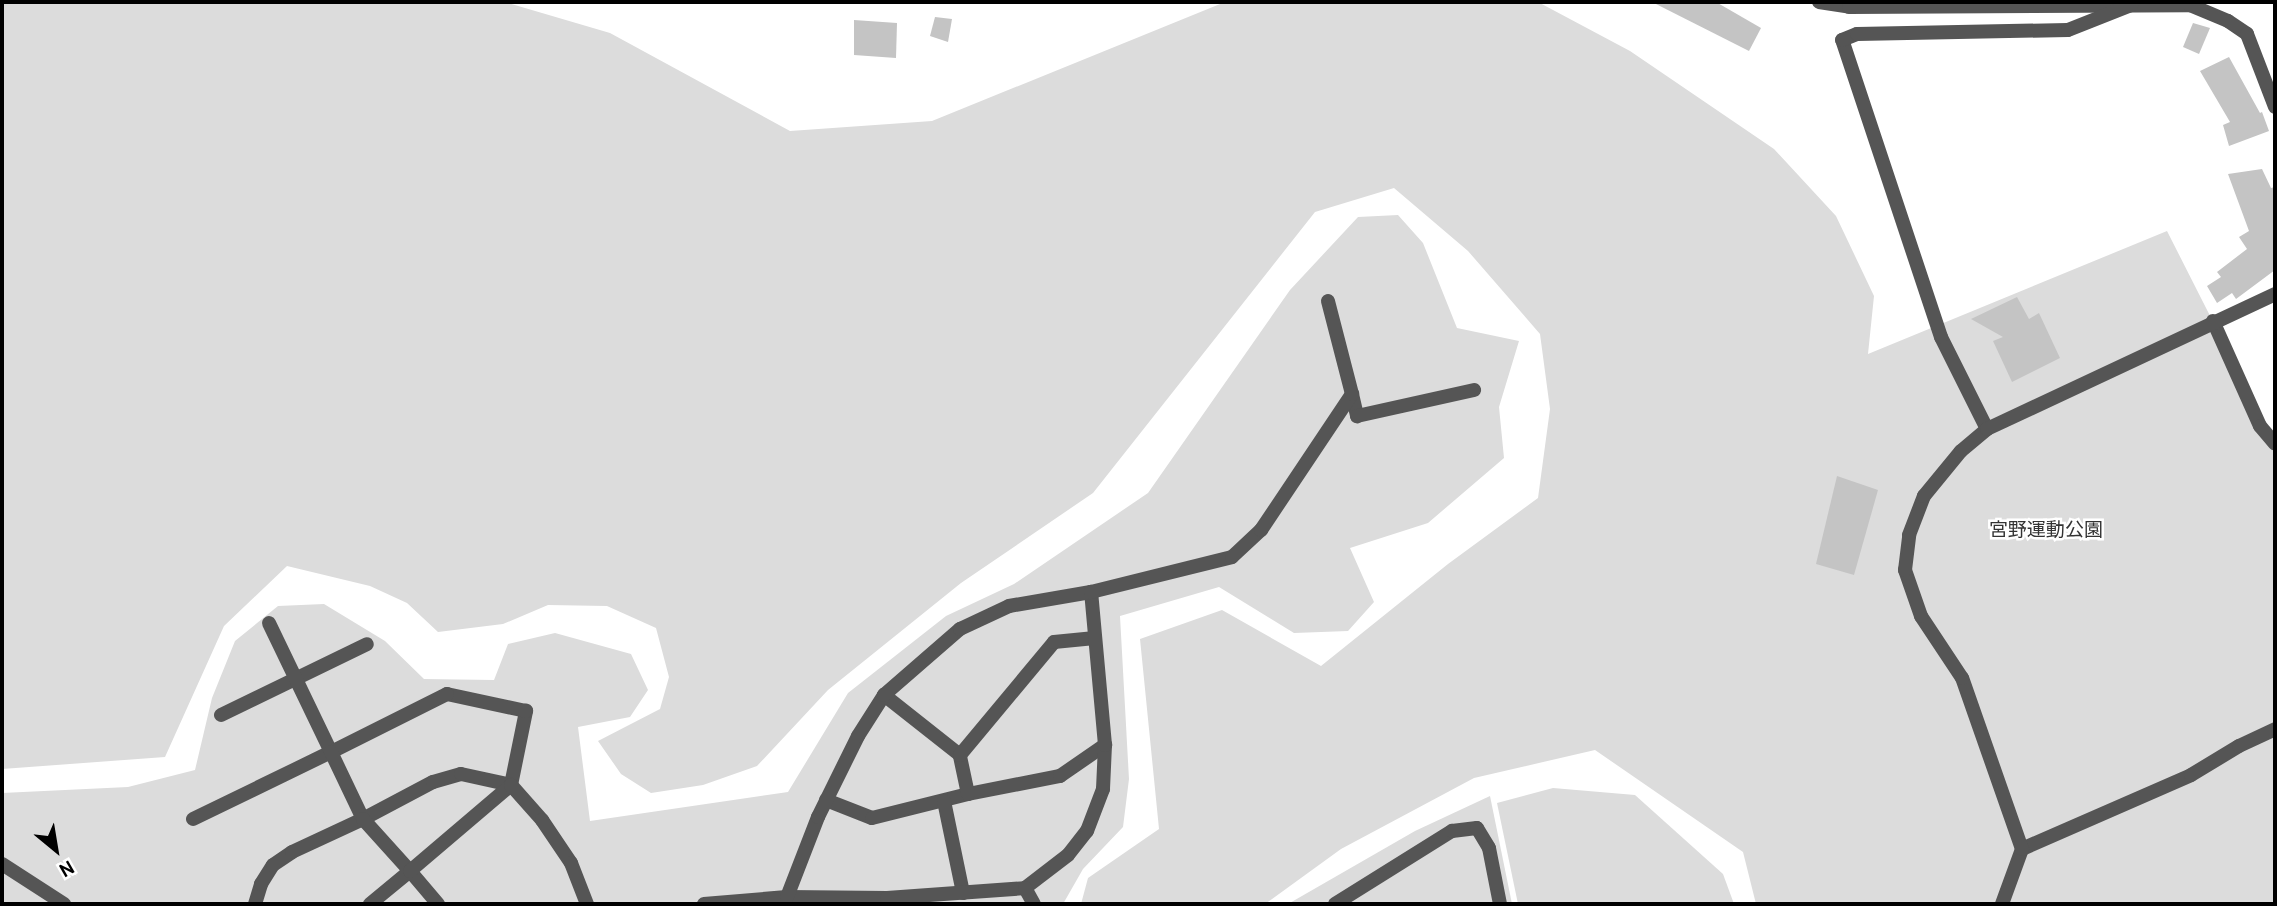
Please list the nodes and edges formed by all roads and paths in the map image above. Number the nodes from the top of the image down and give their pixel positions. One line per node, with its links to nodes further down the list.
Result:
1 (1819, 2): 2 (street)
2 (2106, 3): 3 (street)
3 (2131, 5): 4 (street); 11 (street)
4 (2269, 70): 5 (street)
5 (2275, 107)
6 (2275, 294): 8 (street)
7 (1328, 301): 10 (street)
8 (2213, 321): 11 (street); 12 (street)
9 (1474, 390): 10 (street)
10 (1352, 394): 13 (street)
11 (1987, 429): 30 (street)
12 (2275, 444)
13 (1091, 593): 15 (street); 18 (street)
14 (269, 623): 17 (street)
15 (1095, 638): 21 (street); 23 (street)
16 (367, 644): 17 (street)
17 (296, 679): 19 (street); 22 (street)
18 (884, 695): 23 (street); 26 (street)
19 (221, 715)
20 (2275, 729): 30 (street)
21 (1105, 745): 25 (street); 33 (street)
22 (331, 752): 24 (street); 28 (street); 29 (street)
23 (960, 755): 25 (street)
24 (511, 785): 29 (street); 32 (street); 40 (street)
25 (968, 794): 27 (street)
26 (826, 800): 27 (street); 35 (street)
27 (944, 801): 34 (street)
28 (194, 819)
29 (363, 819): 32 (street); 37 (street)
30 (2021, 849): 45 (street)
31 (2, 864): 36 (street)
32 (410, 871): 38 (street); 39 (street)
33 (1025, 888): 34 (street); 42 (street)
34 (963, 892): 35 (street)
35 (787, 897): 41 (street)
36 (64, 904)
37 (255, 904)
38 (370, 904)
39 (438, 904)
40 (587, 904)
41 (704, 904)
42 (1034, 904)
43 (1335, 904): 44 (street)
44 (1500, 904)
45 (2002, 904)

